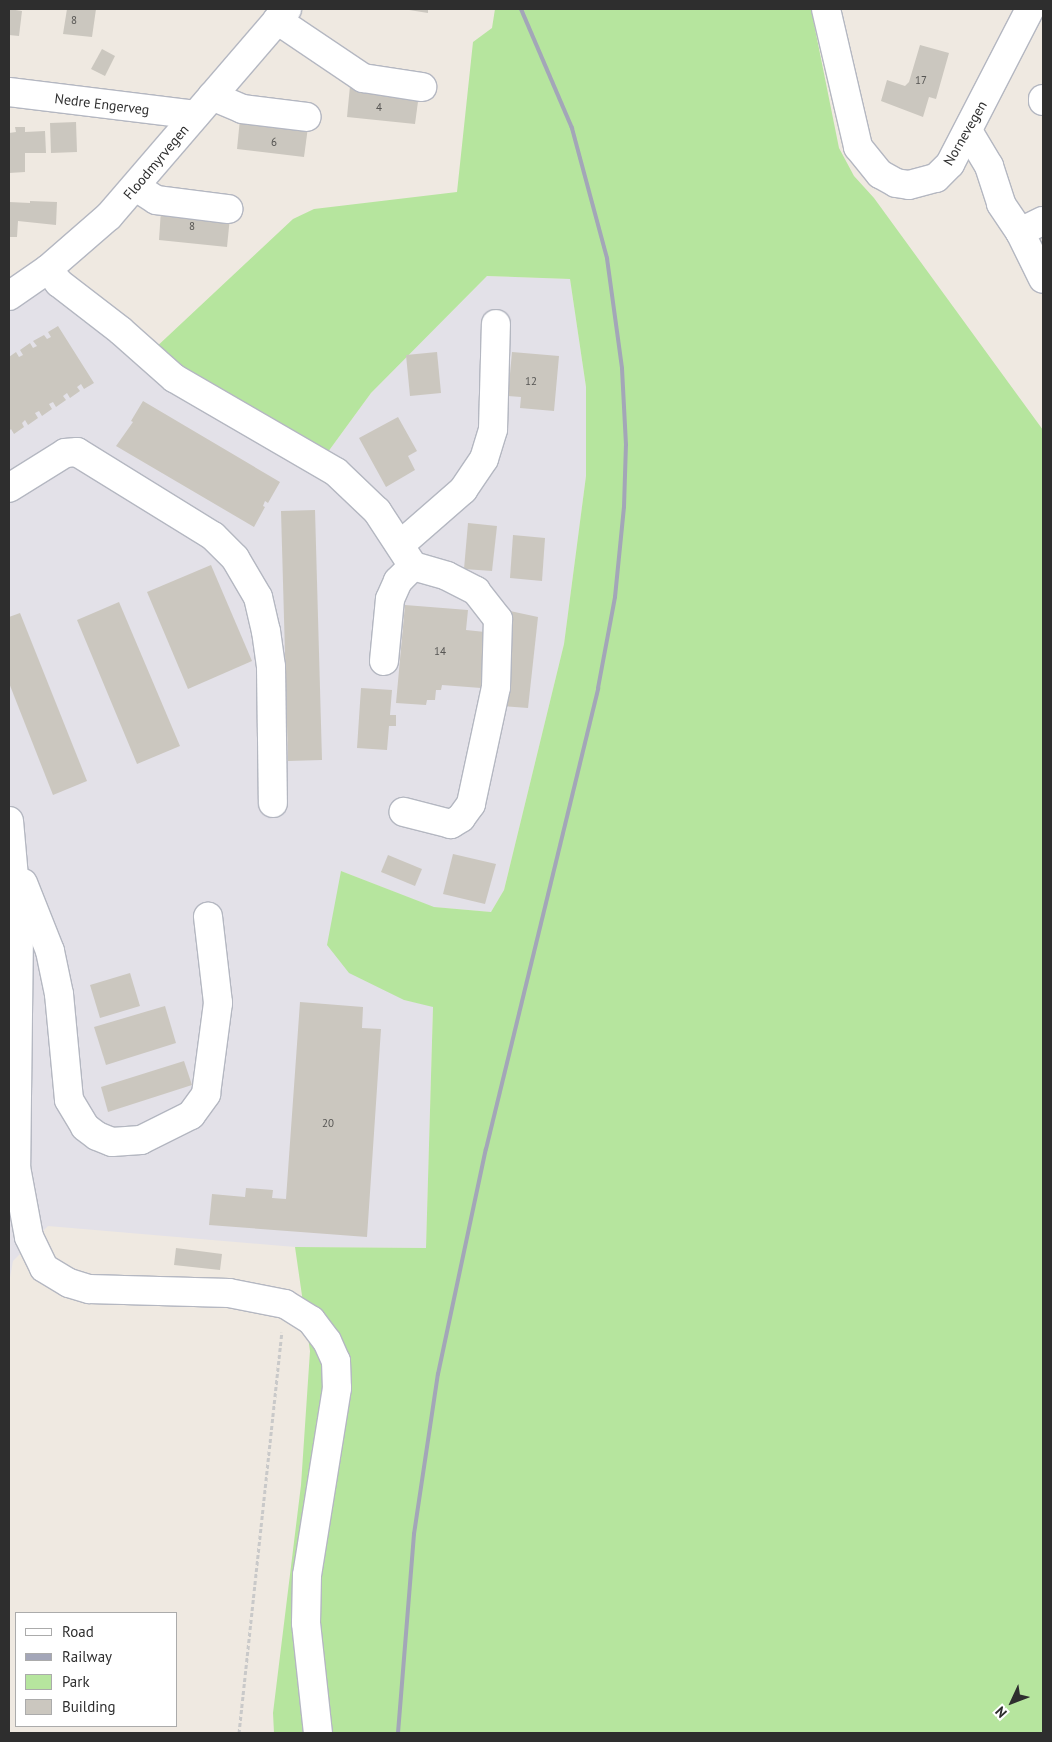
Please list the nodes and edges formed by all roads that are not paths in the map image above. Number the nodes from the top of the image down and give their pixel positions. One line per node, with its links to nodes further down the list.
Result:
1 (826, 9): 8 (street, Nornevegen)
2 (1030, 9): 8 (street, Nornevegen)
3 (282, 14): 4 (street); 6 (street, Floodmyrvegen)
4 (422, 87)
5 (9, 92): 6 (street, Nedre Engerveg)
6 (204, 106): 7 (street, Nedre Engerveg); 9 (street, Floodmyrvegen)
7 (307, 117)
8 (968, 131): 11 (street)
9 (136, 187): 10 (street); 12 (street, Floodmyrvegen)
10 (228, 209)
11 (1032, 227): 13 (street)
12 (48, 270): 14 (street, Floodmyrvegen); 17 (street)
13 (1043, 279)
14 (9, 296)
15 (496, 324): 17 (street)
16 (9, 488): 19 (street)
17 (406, 556): 18 (street); 20 (street)
18 (384, 661)
19 (273, 803)
20 (404, 812)
21 (9, 821): 22 (street)
22 (14, 858): 23 (street); 24 (street)
23 (208, 917)
24 (12, 1170): 25 (street)
25 (318, 1733)

